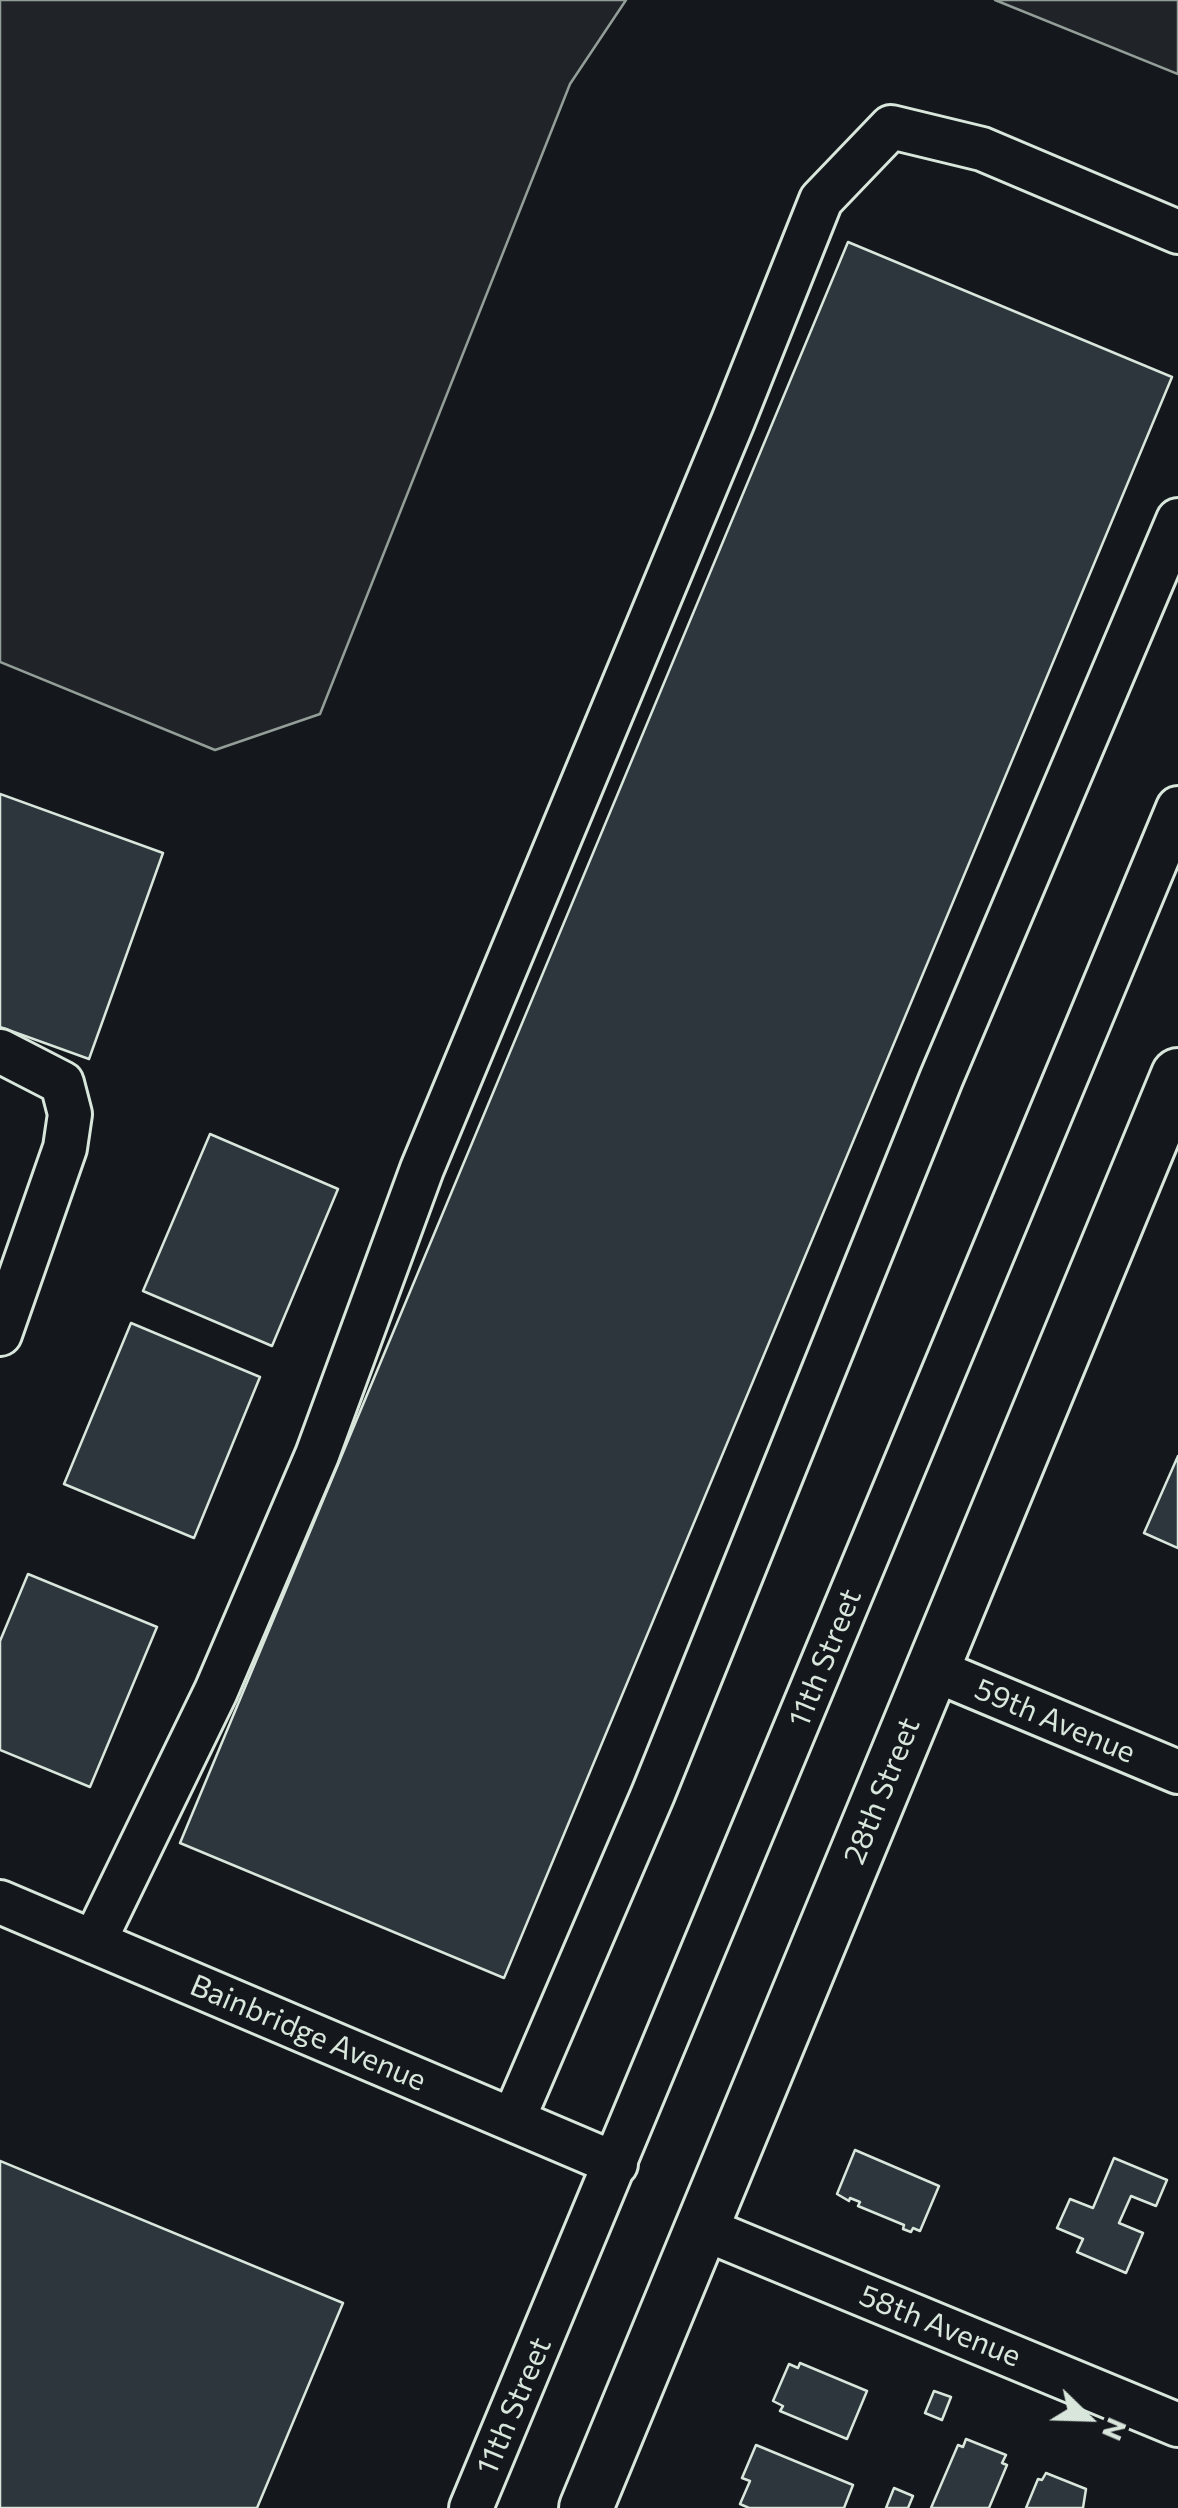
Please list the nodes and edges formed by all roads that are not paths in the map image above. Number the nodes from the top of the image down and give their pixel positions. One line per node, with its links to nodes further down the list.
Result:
1 (1178, 232): 10 (street)
2 (1178, 520): 11 (street)
3 (1178, 808): 12 (street, 11th Street)
4 (0, 1051): 6 (street)
5 (1178, 1074): 7 (main road, 28th Street)
6 (0, 1334)
7 (932, 1669): 8 (street, 59th Avenue); 13 (main road, 28th Street)
8 (1178, 1772)
9 (0, 1902): 10 (street, Bainbridge Avenue)
10 (94, 1942): 11 (street, Bainbridge Avenue)
11 (512, 2120): 12 (street, Bainbridge Avenue)
12 (616, 2164): 15 (street, 11th Street)
13 (702, 2228): 14 (street, 58th Avenue); 16 (main road, 28th Street)
14 (1178, 2425)
15 (471, 2508)
16 (586, 2508)

